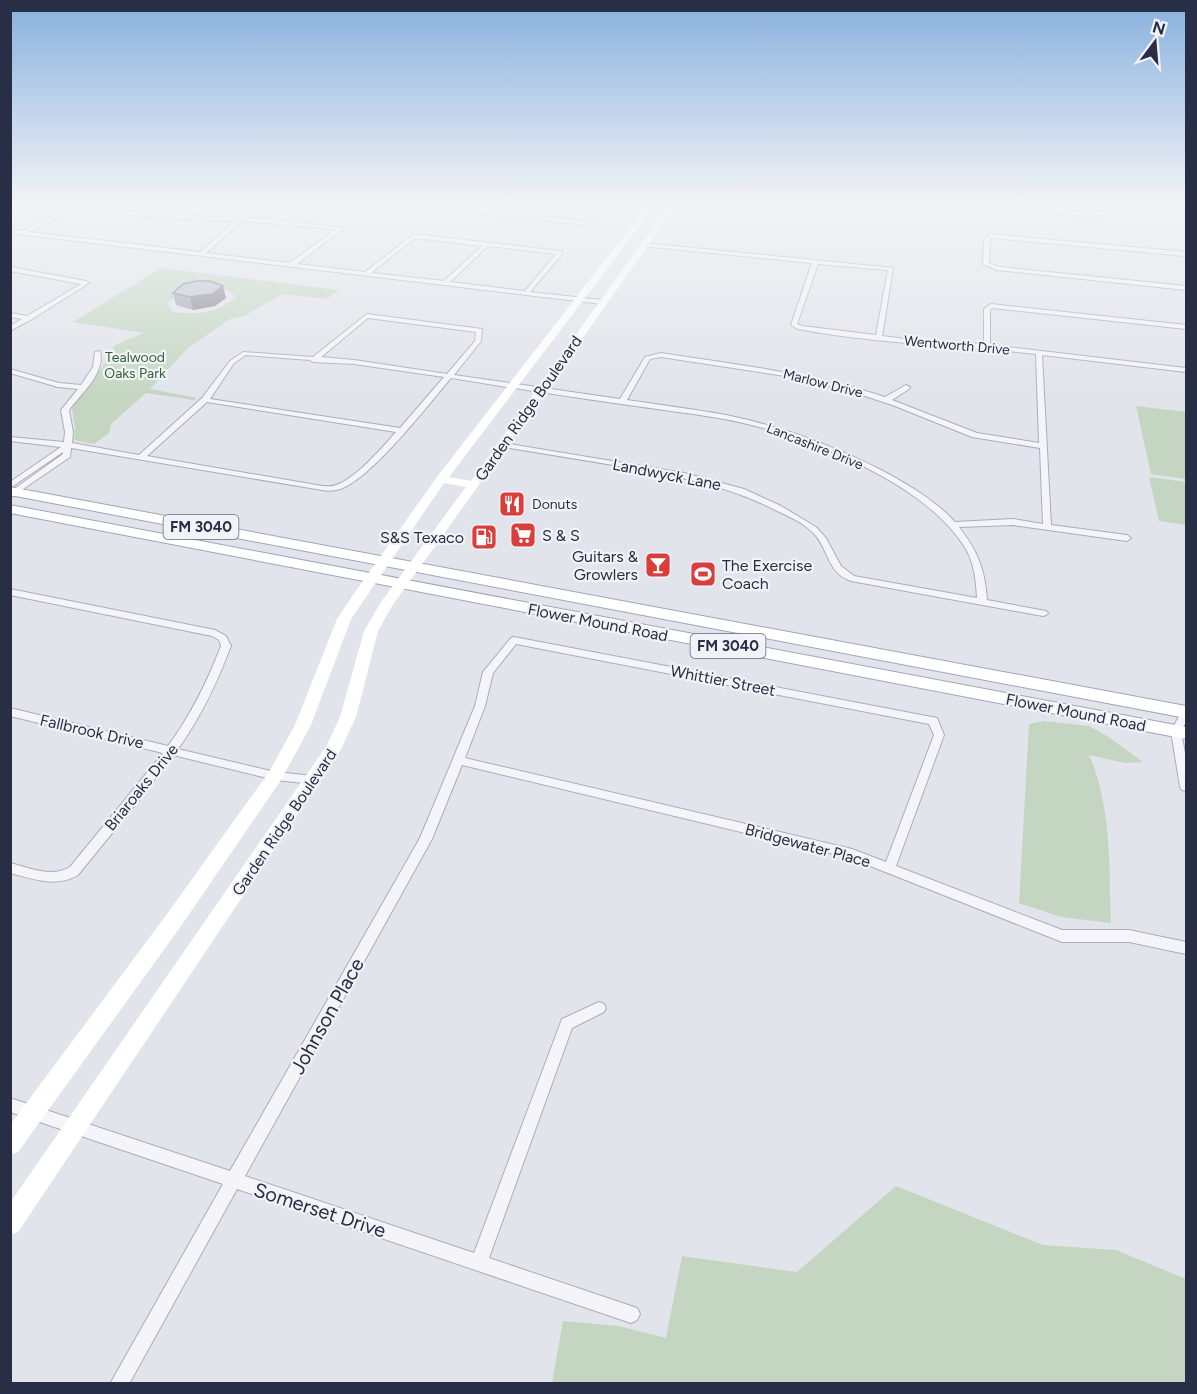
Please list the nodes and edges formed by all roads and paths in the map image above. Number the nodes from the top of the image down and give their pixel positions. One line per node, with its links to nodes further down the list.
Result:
1 (308, 267): 11 (street)
2 (375, 267): 11 (street)
3 (463, 267): 12 (street)
4 (548, 267): 14 (street)
5 (604, 267): 15 (main road, Garden Ridge Boulevard)
6 (628, 267): 16 (main road, Garden Ridge Boulevard)
7 (814, 267): 21 (street, Wentworth Drive)
8 (873, 267): 21 (street)
9 (989, 267): 13 (street)
10 (10, 269): 18 (street)
11 (366, 274): 12 (street)
12 (446, 283): 14 (street)
13 (1186, 288)
14 (526, 293): 15 (street)
15 (580, 299): 16 (street); 29 (main road, Garden Ridge Boulevard)
16 (602, 302): 32 (main road, Garden Ridge Boulevard)
17 (10, 315): 18 (street)
18 (30, 318): 20 (street)
19 (1186, 327): 22 (street)
20 (10, 330)
21 (879, 338): 22 (street, Wentworth Drive)
22 (987, 347): 24 (street, Wentworth Drive)
23 (98, 352): 30 (street)
24 (1039, 353): 26 (street, Wentworth Drive); 40 (street)
25 (313, 360): 28 (street, Lancashire Drive); 28 (street); 33 (street, Lancashire Drive)
26 (1186, 370)
27 (10, 371): 30 (street)
28 (448, 376): 29 (street, Lancashire Drive); 36 (street)
29 (514, 385): 32 (street, Lancashire Drive); 42 (main road, Garden Ridge Boulevard)
30 (82, 387): 38 (street)
31 (906, 387): 34 (street)
32 (541, 390): 35 (street, Lancashire Drive); 39 (main road, Garden Ridge Boulevard)
33 (205, 400): 36 (street); 41 (street)
34 (886, 400): 35 (street, Marlow Drive); 40 (street, Marlow Drive)
35 (622, 402): 46 (street, Lancashire Drive)
36 (400, 430): 41 (street)
37 (10, 439): 38 (street)
38 (68, 445): 41 (street); 44 (street)
39 (503, 445): 43 (main road, Garden Ridge Boulevard); 54 (street, Landwyck Lane)
40 (1042, 446): 47 (street)
41 (140, 458)
42 (441, 479): 43 (main road); 49 (main road, Garden Ridge Boulevard)
43 (474, 485): 50 (main road, Garden Ridge Boulevard)
44 (12, 492): 49 (main road, Flower Mound Road / FM 3040)
45 (10, 509): 51 (main road, Flower Mound Road / FM 3040)
46 (952, 525): 47 (street); 54 (street, Lancashire Drive)
47 (1047, 526): 48 (street)
48 (1127, 538)
49 (383, 562): 50 (main road, Flower Mound Road / FM 3040); 51 (main road, Garden Ridge Boulevard)
50 (414, 567): 52 (main road, Garden Ridge Boulevard); 58 (main road, Flower Mound Road / FM 3040)
51 (371, 579): 52 (main road, Flower Mound Road / FM 3040); 62 (main road, Garden Ridge Boulevard)
52 (401, 585): 59 (main road, Flower Mound Road / FM 3040); 63 (main road, Garden Ridge Boulevard)
53 (10, 592): 60 (street, Briaroaks Drive)
54 (982, 602): 55 (street, Landwyck Lane)
55 (1043, 613)
56 (514, 640): 61 (street, Johnson Place); 66 (street, Whittier Street)
57 (10, 712): 60 (street, Fallbrook Drive)
58 (1186, 713): 59 (street)
59 (1181, 732): 64 (street)
60 (171, 750): 62 (street, Fallbrook Drive); 65 (street, Briaroaks Drive)
61 (458, 760): 66 (street, Bridgewater Place); 73 (street, Johnson Place)
62 (275, 776): 63 (street, Fallbrook Drive); 70 (main road, Garden Ridge Boulevard)
63 (314, 780): 71 (main road, Garden Ridge Boulevard)
64 (1186, 787)
65 (10, 868)
66 (889, 868): 67 (street, Bridgewater Place)
67 (1186, 948)
68 (599, 1008): 75 (street)
69 (10, 1105): 70 (street, Somerset Drive)
70 (33, 1112): 71 (street, Somerset Drive); 72 (main road, Garden Ridge Boulevard)
71 (77, 1127): 73 (street, Somerset Drive); 74 (main road, Garden Ridge Boulevard)
72 (10, 1144)
73 (234, 1181): 75 (street, Somerset Drive); 77 (street, Johnson Place)
74 (10, 1224)
75 (479, 1263): 76 (street, Somerset Drive)
76 (631, 1314)
77 (119, 1383)

